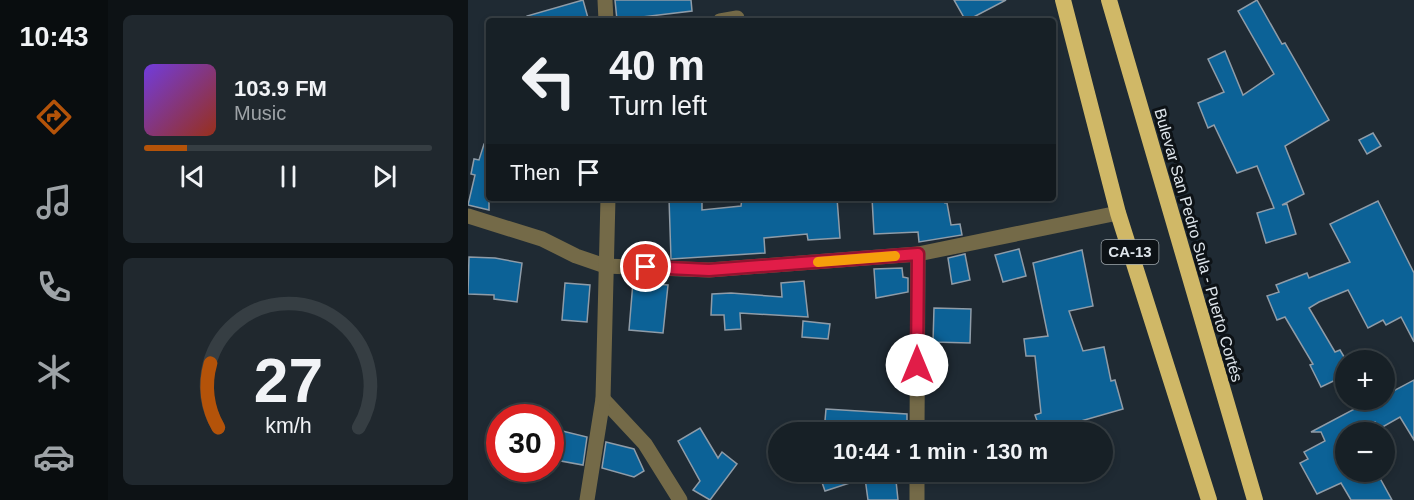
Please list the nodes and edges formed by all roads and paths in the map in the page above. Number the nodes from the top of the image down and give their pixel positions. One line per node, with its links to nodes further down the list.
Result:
1 (605, 0): 4 (street)
2 (1063, 0): 6 (highway, CA-13)
3 (1109, 0): 17 (highway, Bulevar San Pedro Sula - Puerto Cortés / CA-13)
4 (606, 18)
5 (608, 201): 9 (street)
6 (1118, 213): 8 (street); 16 (highway, CA-13)
7 (468, 216): 9 (street)
8 (918, 254): 9 (street); 11 (street)
9 (605, 266): 10 (street)
10 (603, 399): 13 (street); 14 (street)
11 (917, 422)
12 (917, 482): 15 (street)
13 (587, 500)
14 (680, 500)
15 (917, 500)
16 (1209, 500)
17 (1255, 500)

